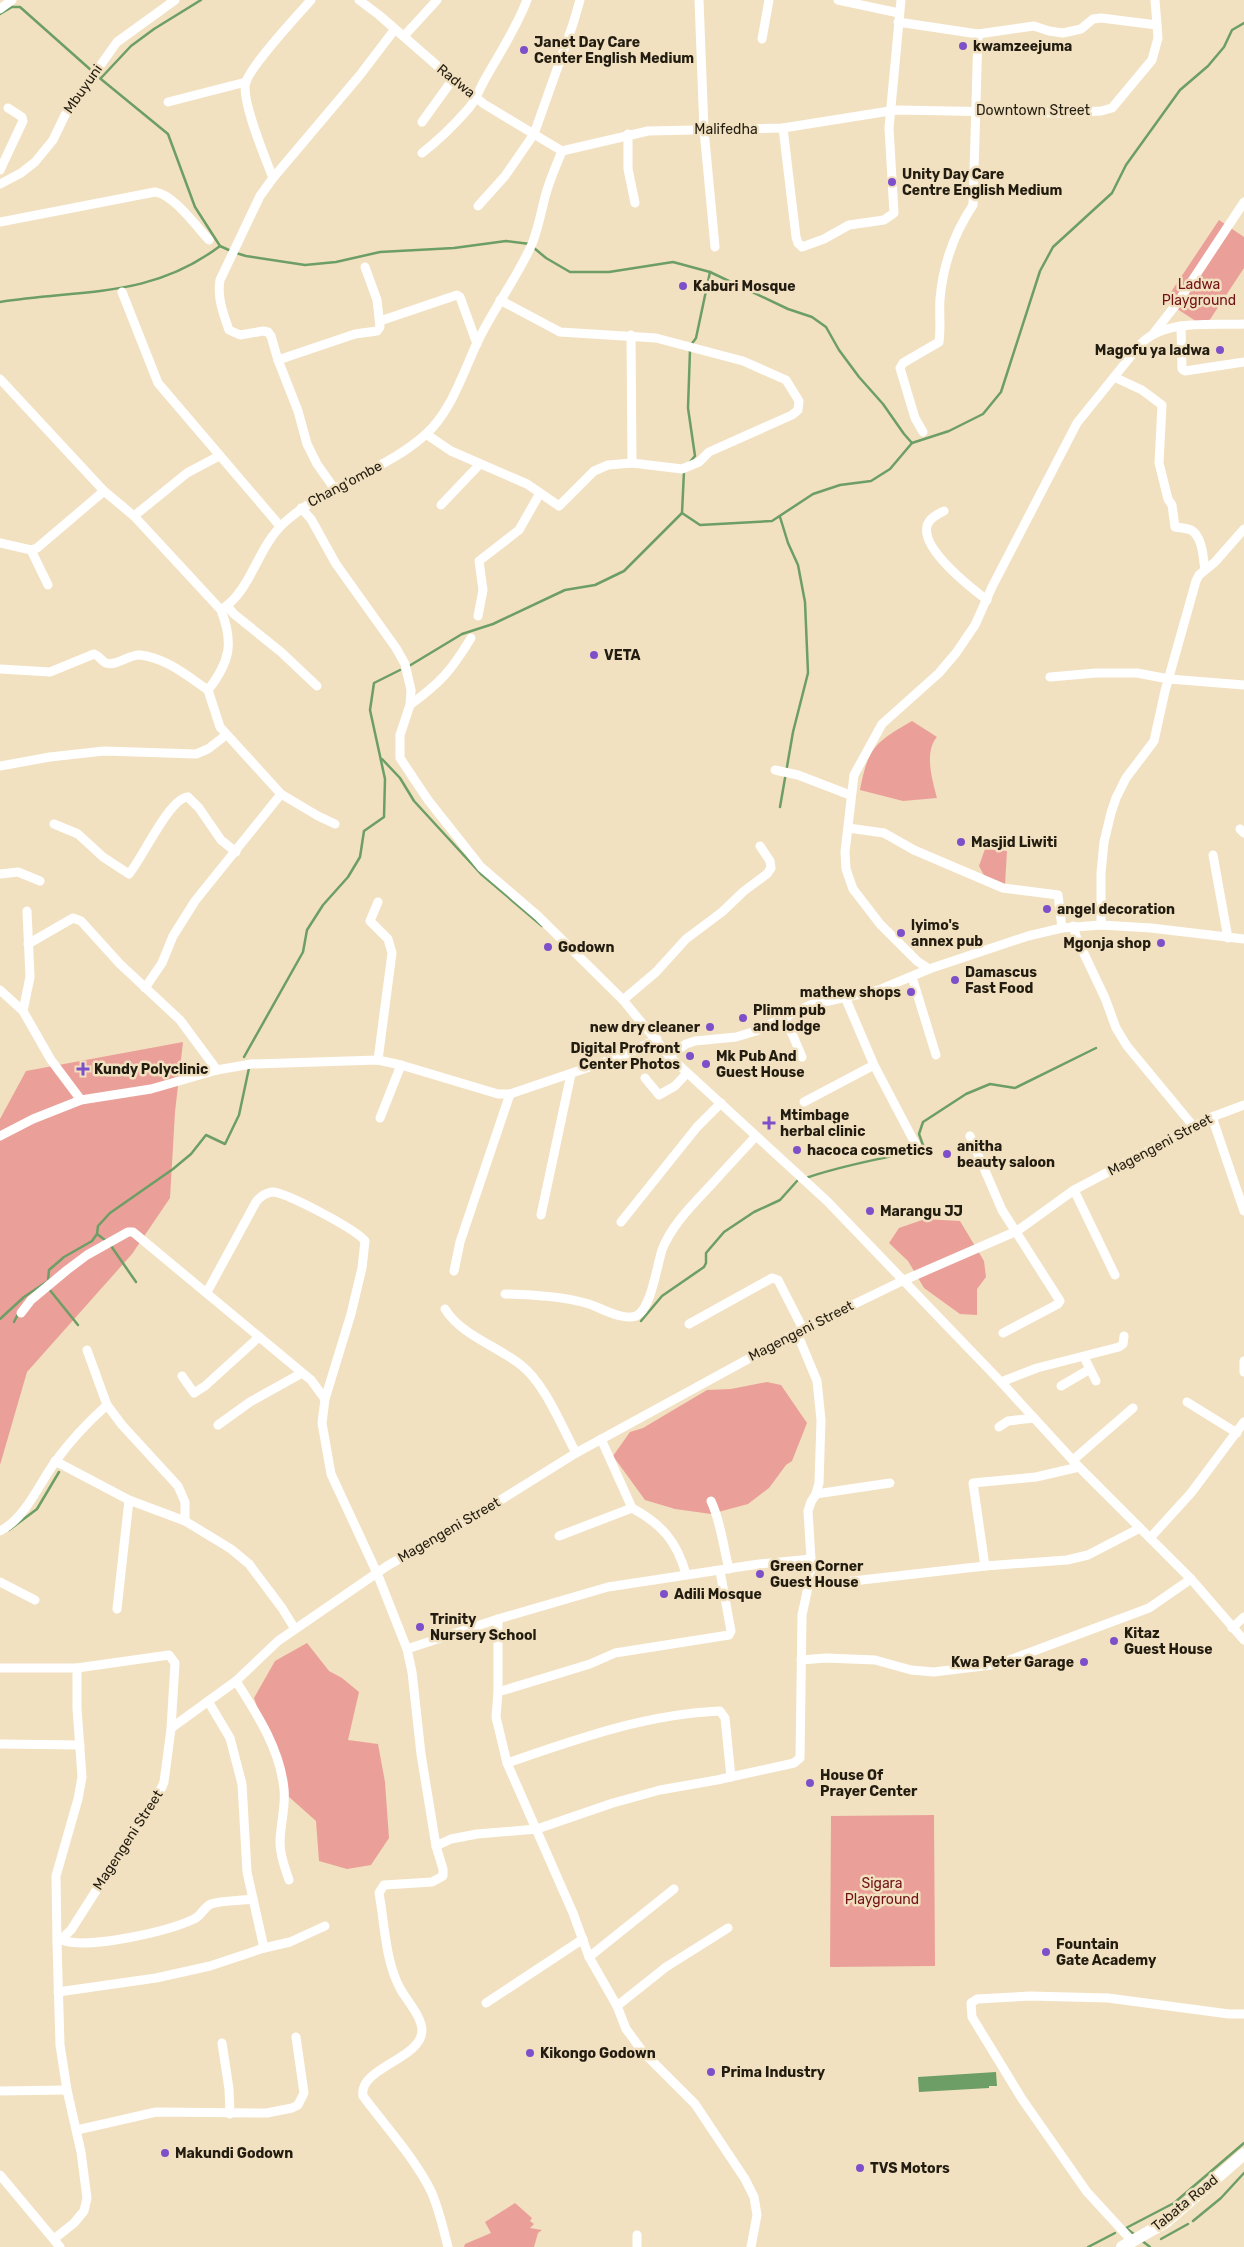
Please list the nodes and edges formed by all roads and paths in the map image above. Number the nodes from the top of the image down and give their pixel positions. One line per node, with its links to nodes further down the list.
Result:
1 (12, 0): 13 (street)
2 (175, 0): 36 (street, Mbuyuni)
3 (311, 0): 21 (street)
4 (359, 0): 16 (street, Radwa)
5 (437, 0): 18 (street)
6 (527, 0): 22 (street)
7 (580, 0): 30 (street)
8 (698, 0): 29 (street)
9 (769, 0): 19 (street)
10 (838, 0): 14 (street)
11 (901, 0): 14 (street)
12 (1155, 0): 15 (street, Downtown Street)
13 (0, 9)
14 (899, 17): 17 (street); 25 (street)
15 (1157, 25): 17 (street); 26 (street, Downtown Street)
16 (395, 28): 18 (street, Radwa); 35 (street)
17 (978, 34): 26 (street)
18 (404, 36): 20 (street, Radwa)
19 (762, 39)
20 (453, 79): 22 (street, Radwa); 27 (street)
21 (246, 82): 23 (street); 35 (street)
22 (476, 97): 30 (street, Radwa); 33 (street)
23 (168, 102)
24 (8, 108): 34 (street)
25 (891, 110): 26 (street, Downtown Street); 28 (street, Malifedha); 28 (street)
26 (976, 110): 56 (street)
27 (422, 122)
28 (783, 128): 29 (street, Malifedha)
29 (704, 130): 31 (street, Malifedha); 42 (street)
30 (534, 134): 32 (street, Radwa); 39 (street)
31 (628, 134): 32 (street, Malifedha); 38 (street)
32 (562, 151): 45 (street, Chang'ombe)
33 (422, 153)
34 (0, 170)
35 (273, 178): 52 (street)
36 (0, 184)
37 (1244, 202): 49 (street)
38 (635, 203)
39 (478, 206)
40 (0, 222): 41 (street)
41 (209, 240)
42 (715, 247)
43 (365, 267): 46 (street)
44 (122, 292): 58 (street)
45 (500, 300): 50 (street); 51 (street, Chang'ombe)
46 (380, 321): 51 (street); 52 (street)
47 (1244, 324): 48 (street)
48 (1181, 326): 49 (street); 53 (street)
49 (1153, 334): 54 (street)
50 (631, 336): 59 (street); 59 (street)
51 (477, 344): 57 (street, Chang'ombe)
52 (278, 360): 61 (street)
53 (1244, 362)
54 (1114, 378): 72 (street); 74 (street)
55 (0, 379): 62 (street)
56 (923, 432)
57 (426, 434): 60 (street); 61 (street, Chang'ombe)
58 (219, 456): 67 (street); 68 (street)
59 (632, 463): 63 (street)
60 (480, 464): 63 (street); 64 (street)
61 (334, 488): 65 (street, Chang'ombe)
62 (104, 491): 67 (street); 71 (street)
63 (540, 493): 76 (street)
64 (441, 505)
65 (301, 508): 68 (street, Chang'ombe); 84 (street)
66 (944, 511): 74 (street)
67 (134, 516): 75 (street)
68 (280, 526): 75 (street, Chang'ombe)
69 (1244, 529): 72 (street)
70 (0, 543): 71 (street)
71 (31, 550): 73 (street)
72 (1205, 570): 80 (street)
73 (48, 585)
74 (987, 600): 89 (street)
75 (224, 608): 82 (street); 83 (street)
76 (478, 616)
77 (471, 638): 84 (street)
78 (0, 669): 83 (street)
79 (1050, 677): 80 (street)
80 (1168, 679): 81 (street); 100 (street)
81 (1244, 685)
82 (317, 686)
83 (208, 690): 85 (street)
84 (410, 705): 111 (street)
85 (226, 735): 86 (street); 88 (street)
86 (0, 766)
87 (775, 770): 89 (street)
88 (281, 794): 91 (street); 94 (street)
89 (850, 795): 92 (street)
90 (54, 824): 94 (street)
91 (335, 824)
92 (848, 828): 102 (street); 106 (street)
93 (760, 846): 111 (street)
94 (236, 852): 108 (street)
95 (1213, 855): 103 (street)
96 (0, 874): 97 (street)
97 (40, 881)
98 (378, 902): 118 (street)
99 (27, 910): 105 (street)
100 (1101, 925): 101 (street); 103 (street)
101 (1073, 926): 102 (street); 132 (street)
102 (1062, 928): 106 (street)
103 (1228, 938): 104 (street)
104 (1244, 939)
105 (28, 944): 108 (street); 112 (street)
106 (929, 969): 107 (street)
107 (912, 977): 110 (street); 115 (street)
108 (145, 988): 121 (street)
109 (0, 990): 112 (street)
110 (845, 997): 113 (street); 120 (street)
111 (623, 1000): 114 (street)
112 (23, 1011): 126 (street)
113 (785, 1017): 116 (street); 117 (street)
114 (657, 1039): 116 (street); 123 (street)
115 (936, 1054)
116 (669, 1056): 122 (street)
117 (802, 1057)
118 (378, 1060): 119 (street); 121 (street)
119 (400, 1065): 125 (street); 131 (street)
120 (874, 1065): 127 (street); 136 (street)
121 (217, 1070): 126 (street)
122 (687, 1072): 124 (street); 128 (street)
123 (571, 1074): 125 (street); 139 (street)
124 (645, 1078)
125 (510, 1094): 142 (street)
126 (81, 1100): 133 (street)
127 (804, 1102)
128 (720, 1103): 134 (street); 140 (street)
129 (1244, 1105): 130 (street, Magengeni Street)
130 (1212, 1117): 132 (street, Magengeni Street); 138 (street)
131 (380, 1118)
132 (1194, 1127): 137 (street, Magengeni Street)
133 (0, 1136)
134 (756, 1136): 144 (street); 146 (street)
135 (970, 1136): 141 (street)
136 (917, 1147)
137 (1074, 1190): 141 (street, Magengeni Street); 143 (street)
138 (1244, 1209)
139 (541, 1215)
140 (621, 1222)
141 (1017, 1231): 144 (street, Magengeni Street); 151 (street)
142 (454, 1271)
143 (1115, 1275)
144 (902, 1281): 150 (street, Magengeni Street); 162 (street)
145 (207, 1292): 148 (street); 153 (street); 164 (street)
146 (506, 1294)
147 (445, 1309): 174 (street)
148 (21, 1313)
149 (689, 1324): 150 (street)
150 (800, 1331): 173 (street, Magengeni Street); 179 (street)
151 (1003, 1333)
152 (1124, 1336): 155 (street)
153 (259, 1337): 159 (street); 160 (street)
154 (87, 1350): 166 (street)
155 (1084, 1357): 157 (street); 162 (street)
156 (1244, 1361): 158 (street)
157 (1090, 1369): 161 (street); 163 (street)
158 (1244, 1372)
159 (302, 1373): 164 (street); 170 (street)
160 (182, 1376)
161 (1096, 1381)
162 (1001, 1382): 168 (street)
163 (1061, 1386)
164 (325, 1398): 191 (street)
165 (1187, 1402): 172 (street)
166 (107, 1405): 176 (street); 183 (street)
167 (1133, 1408): 175 (street)
168 (1034, 1418): 171 (street); 175 (street)
169 (1244, 1422): 172 (street)
170 (218, 1424)
171 (999, 1426)
172 (1237, 1432): 187 (street)
173 (601, 1439): 174 (street, Magengeni Street); 182 (street)
174 (576, 1452): 191 (street, Magengeni Street)
175 (1072, 1460): 177 (street)
176 (56, 1461): 180 (street); 185 (street)
177 (1079, 1467): 184 (street); 189 (street)
178 (890, 1483): 179 (street)
179 (816, 1494): 188 (street)
180 (129, 1500): 183 (street); 197 (street)
181 (711, 1501): 190 (street)
182 (632, 1508): 186 (street); 192 (street)
183 (185, 1521): 201 (street)
184 (1140, 1528): 187 (street); 189 (street)
185 (0, 1531)
186 (559, 1536)
187 (1150, 1538): 194 (street)
188 (811, 1559): 190 (street); 193 (street)
189 (985, 1566): 193 (street)
190 (725, 1570): 192 (street); 208 (street)
191 (378, 1573): 201 (street, Magengeni Street); 203 (street)
192 (686, 1574): 199 (street)
193 (810, 1578): 204 (street)
194 (1191, 1579): 200 (street); 204 (street)
195 (0, 1582): 196 (street)
196 (35, 1600)
197 (117, 1609)
198 (1244, 1617): 200 (street)
199 (498, 1620): 203 (street); 208 (street)
200 (1232, 1628): 202 (street)
201 (295, 1629): 207 (street, Magengeni Street)
202 (1244, 1640)
203 (407, 1649): 216 (street)
204 (801, 1660): 214 (street)
205 (0, 1668): 206 (street)
206 (77, 1668): 210 (street); 212 (street)
207 (236, 1681): 209 (street, Magengeni Street); 217 (street)
208 (498, 1692): 213 (street)
209 (208, 1701): 210 (street, Magengeni Street); 219 (street)
210 (171, 1729): 223 (street, Magengeni Street)
211 (0, 1744): 212 (street)
212 (80, 1745): 223 (street)
213 (508, 1764): 214 (street); 215 (street)
214 (730, 1777): 215 (street)
215 (537, 1829): 216 (street); 222 (street)
216 (436, 1846): 241 (street)
217 (289, 1880)
218 (674, 1889): 225 (street)
219 (253, 1899): 223 (street); 224 (street)
220 (325, 1926): 224 (street)
221 (728, 1928): 228 (street)
222 (583, 1939): 225 (street); 227 (street)
223 (59, 1941): 226 (street)
224 (264, 1948): 226 (street)
225 (589, 1957): 228 (street)
226 (58, 1992): 232 (street)
227 (486, 2003)
228 (617, 2006): 243 (street)
229 (1244, 2014): 240 (street)
230 (296, 2037): 234 (street)
231 (222, 2043): 234 (street)
232 (67, 2090): 233 (street); 235 (street)
233 (0, 2091)
234 (230, 2114): 235 (street)
235 (77, 2130): 239 (street)
236 (1244, 2154): 240 (main road, Tabata Road)
237 (0, 2174): 239 (street)
238 (638, 2235): 242 (street)
239 (57, 2243)
240 (1127, 2245)
241 (448, 2247)
242 (637, 2247)
243 (751, 2247)

